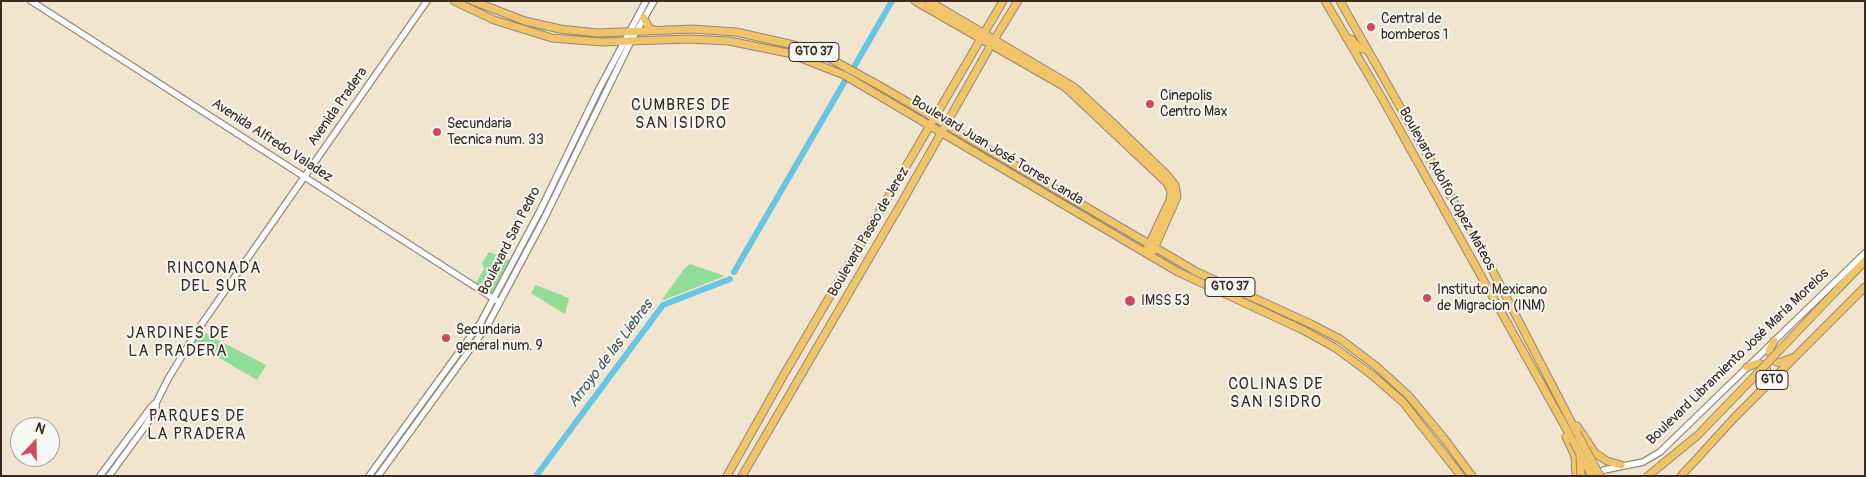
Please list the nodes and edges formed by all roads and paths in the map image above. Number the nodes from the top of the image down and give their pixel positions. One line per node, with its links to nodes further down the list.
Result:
1 (31, 1): 30 (street, Avenida Alfredo Valadez)
2 (427, 1): 30 (street, Avenida Pradera)
3 (454, 1): 18 (main road, Boulevard Juan José Torres Landa / GTO 37)
4 (473, 1): 16 (main road, Boulevard Juan José Torres Landa / GTO 37)
5 (646, 1): 16 (street, Boulevard San Pedro)
6 (654, 1): 14 (street, Boulevard San Pedro)
7 (915, 1): 17 (main road)
8 (929, 1): 17 (main road)
9 (1003, 1): 17 (main road, Boulevard Paseo de Jerez)
10 (1018, 1): 19 (main road, Boulevard Paseo de Jerez)
11 (1325, 1): 43 (main road, Boulevard Adolfo López Mateos)
12 (1330, 1): 20 (main road)
13 (1340, 1): 20 (main road, Boulevard Adolfo López Mateos)
14 (644, 18): 15 (main road); 16 (street, Boulevard San Pedro)
15 (658, 31): 16 (main road, Boulevard Juan José Torres Landa / GTO 37); 25 (main road, Boulevard Juan José Torres Landa / GTO 37)
16 (632, 32): 18 (street, Boulevard San Pedro)
17 (982, 36): 19 (main road); 21 (main road, Boulevard Paseo de Jerez)
18 (627, 41): 27 (main road, Boulevard Juan José Torres Landa / GTO 37); 32 (street, Boulevard San Pedro); 33 (street, Boulevard San Pedro)
19 (993, 42): 22 (main road, Boulevard Paseo de Jerez); 23 (main road); 24 (main road)
20 (1367, 50): 41 (main road, Boulevard Adolfo López Mateos)
21 (971, 55): 22 (main road); 25 (main road, Boulevard Paseo de Jerez)
22 (982, 61): 26 (main road, Boulevard Paseo de Jerez)
23 (1096, 115): 24 (main road); 34 (main road)
24 (1105, 115): 34 (main road)
25 (935, 119): 26 (main road, Boulevard Juan José Torres Landa / GTO 37); 27 (main road, Boulevard Paseo de Jerez)
26 (945, 125): 28 (main road, Boulevard Paseo de Jerez); 34 (main road, Boulevard Juan José Torres Landa / GTO 37)
27 (931, 126): 28 (main road, Boulevard Juan José Torres Landa / GTO 37); 29 (main road, Boulevard Paseo de Jerez)
28 (941, 132): 31 (main road, Boulevard Paseo de Jerez); 36 (main road, Boulevard Juan José Torres Landa / GTO 37)
29 (902, 176): 31 (main road); 46 (main road, Boulevard Paseo de Jerez)
30 (304, 177): 40 (street, Avenida Alfredo Valadez); 49 (street, Avenida Pradera)
31 (911, 185): 47 (main road, Boulevard Paseo de Jerez)
32 (548, 194): 33 (street); 37 (street, Boulevard San Pedro)
33 (555, 198): 37 (street, Boulevard San Pedro)
34 (1152, 247): 36 (main road); 65 (main road, Boulevard Juan José Torres Landa / GTO 37)
35 (1865, 252): 42 (street, Boulevard Libramiento José María Morelos)
36 (1148, 254): 64 (main road, Boulevard Juan José Torres Landa / GTO 37)
37 (518, 259): 40 (street, Boulevard San Pedro)
38 (1865, 261): 70 (main road, GTO, bridge)
39 (1865, 287): 44 (main road, GTO)
40 (497, 301): 60 (street, Boulevard San Pedro); 61 (street, Boulevard San Pedro)
41 (1526, 336): 53 (main road); 69 (main road, Boulevard Adolfo López Mateos, bridge)
42 (1774, 341): 44 (main road); 45 (street, Boulevard Libramiento José María Morelos)
43 (1519, 342): 50 (main road); 54 (main road, Boulevard Adolfo López Mateos, bridge)
44 (1796, 356): 48 (main road, GTO)
45 (1746, 367): 48 (main road); 57 (street, Boulevard Libramiento José María Morelos)
46 (782, 378): 47 (main road); 52 (main road, Boulevard Paseo de Jerez)
47 (795, 382): 51 (main road, Boulevard Paseo de Jerez)
48 (1766, 386): 71 (main road, GTO)
49 (156, 403): 58 (street, Avenida Pradera); 59 (street, Avenida Pradera)
50 (1571, 445): 53 (main road); 66 (main road)
51 (758, 448): 52 (main road); 55 (main road, Boulevard Paseo de Jerez)
52 (742, 451): 56 (main road, Boulevard Paseo de Jerez)
53 (1595, 453): 57 (main road)
54 (1580, 454): 67 (main road, bridge); 68 (main road, Boulevard Adolfo López Mateos, bridge)
55 (752, 458): 56 (main road); 63 (main road, Boulevard Paseo de Jerez)
56 (736, 461): 62 (main road, Boulevard Paseo de Jerez)
57 (1621, 466): 68 (street, Boulevard Libramiento José María Morelos)
58 (100, 476)
59 (109, 476)
60 (369, 476)
61 (378, 476)
62 (727, 476)
63 (742, 476)
64 (1461, 476)
65 (1472, 476)
66 (1576, 476)
67 (1581, 476)
68 (1592, 476)
69 (1600, 476)
70 (1648, 476)
71 (1681, 476)

